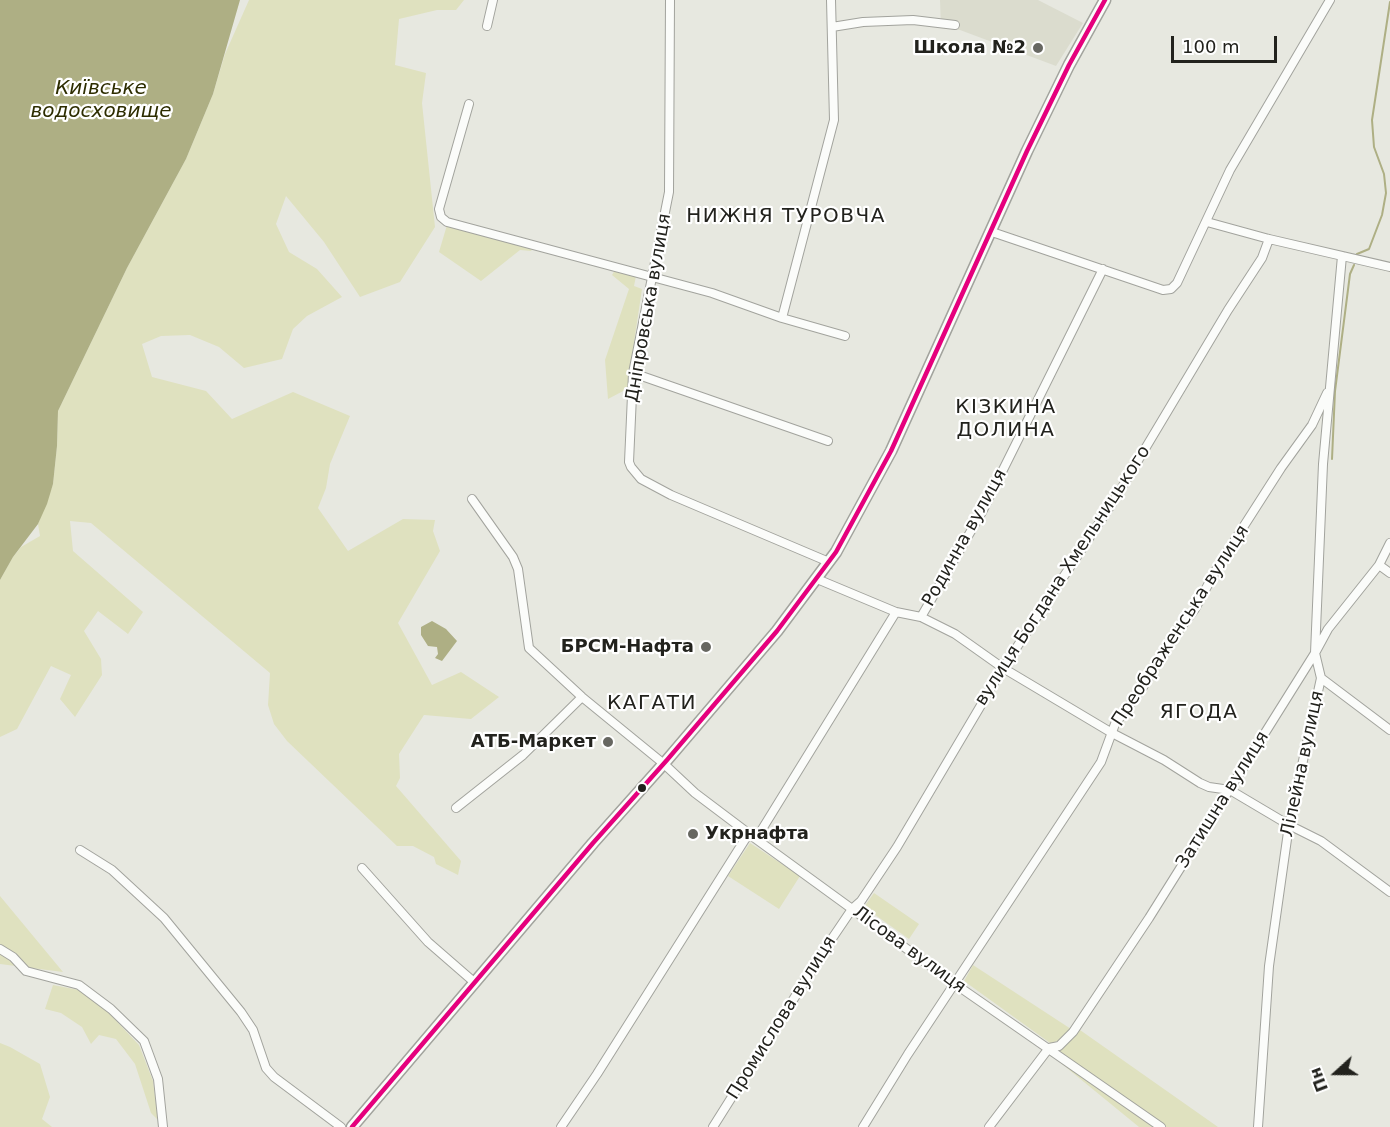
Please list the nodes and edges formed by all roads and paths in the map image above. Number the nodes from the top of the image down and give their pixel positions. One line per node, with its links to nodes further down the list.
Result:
1 (493, 0): 7 (street)
2 (669, 0): 16 (street, Дніпровська вулиця)
3 (831, 0): 8 (street)
4 (1105, 0): 11 (main road)
5 (1330, 0): 10 (street)
6 (955, 25): 8 (street)
7 (487, 26)
8 (832, 27): 17 (street)
9 (469, 104): 16 (street)
10 (1207, 222): 12 (street); 15 (street)
11 (992, 232): 15 (street); 24 (main road)
12 (1269, 239): 13 (street); 31 (street, вулиця Богдана Хмельницького)
13 (1342, 256): 14 (street); 20 (street, Лілейна вулиця)
14 (1390, 267)
15 (1103, 269): 29 (street, Родинна вулиця)
16 (651, 277): 17 (street); 19 (street, Дніпровська вулиця)
17 (782, 318): 18 (street)
18 (845, 336)
19 (633, 373): 21 (street); 24 (street, Дніпровська вулиця)
20 (1329, 390): 30 (street, Лілейна вулиця); 35 (street, Преображенська вулиця)
21 (828, 441)
22 (472, 499): 33 (street, Лісова вулиця)
23 (1390, 543): 25 (street, Затишна вулиця)
24 (829, 562): 27 (main road)
25 (1379, 565): 26 (street); 30 (street, Затишна вулиця)
26 (1390, 573)
27 (817, 579): 28 (street); 36 (main road)
28 (896, 612): 29 (street); 40 (street, Родинна вулиця)
29 (921, 617): 31 (street)
30 (1315, 653): 32 (street, Лілейна вулиця); 37 (street, Затишна вулиця)
31 (1002, 668): 35 (street); 44 (street, вулиця Богдана Хмельницького)
32 (1321, 678): 34 (street); 39 (street, Лілейна вулиця)
33 (582, 697): 36 (street, Лісова вулиця); 38 (street)
34 (1390, 730)
35 (1112, 734): 37 (street); 47 (street, Преображенська вулиця)
36 (665, 762): 40 (street, Лісова вулиця); 46 (main road)
37 (1230, 790): 39 (street); 48 (street, Затишна вулиця)
38 (456, 808)
39 (1289, 825): 43 (street); 59 (street, Лілейна вулиця)
40 (752, 836): 44 (street, Лісова вулиця); 53 (street, Родинна вулиця)
41 (80, 850): 51 (street)
42 (362, 868): 46 (street)
43 (1390, 892)
44 (852, 909): 47 (street, Лісова вулиця); 54 (street, Промислова вулиця)
45 (0, 949): 50 (street)
46 (474, 982): 52 (main road)
47 (956, 984): 48 (street, Лісова вулиця); 55 (street, Преображенська вулиця)
48 (1049, 1048): 49 (street, Лісова вулиця); 56 (street, Затишна вулиця)
49 (1148, 1118): 57 (street); 58 (street, Лісова вулиця)
50 (163, 1127)
51 (341, 1127)
52 (352, 1127)
53 (561, 1127)
54 (713, 1127)
55 (863, 1127)
56 (988, 1127)
57 (1141, 1127)
58 (1161, 1127)
59 (1258, 1127)

